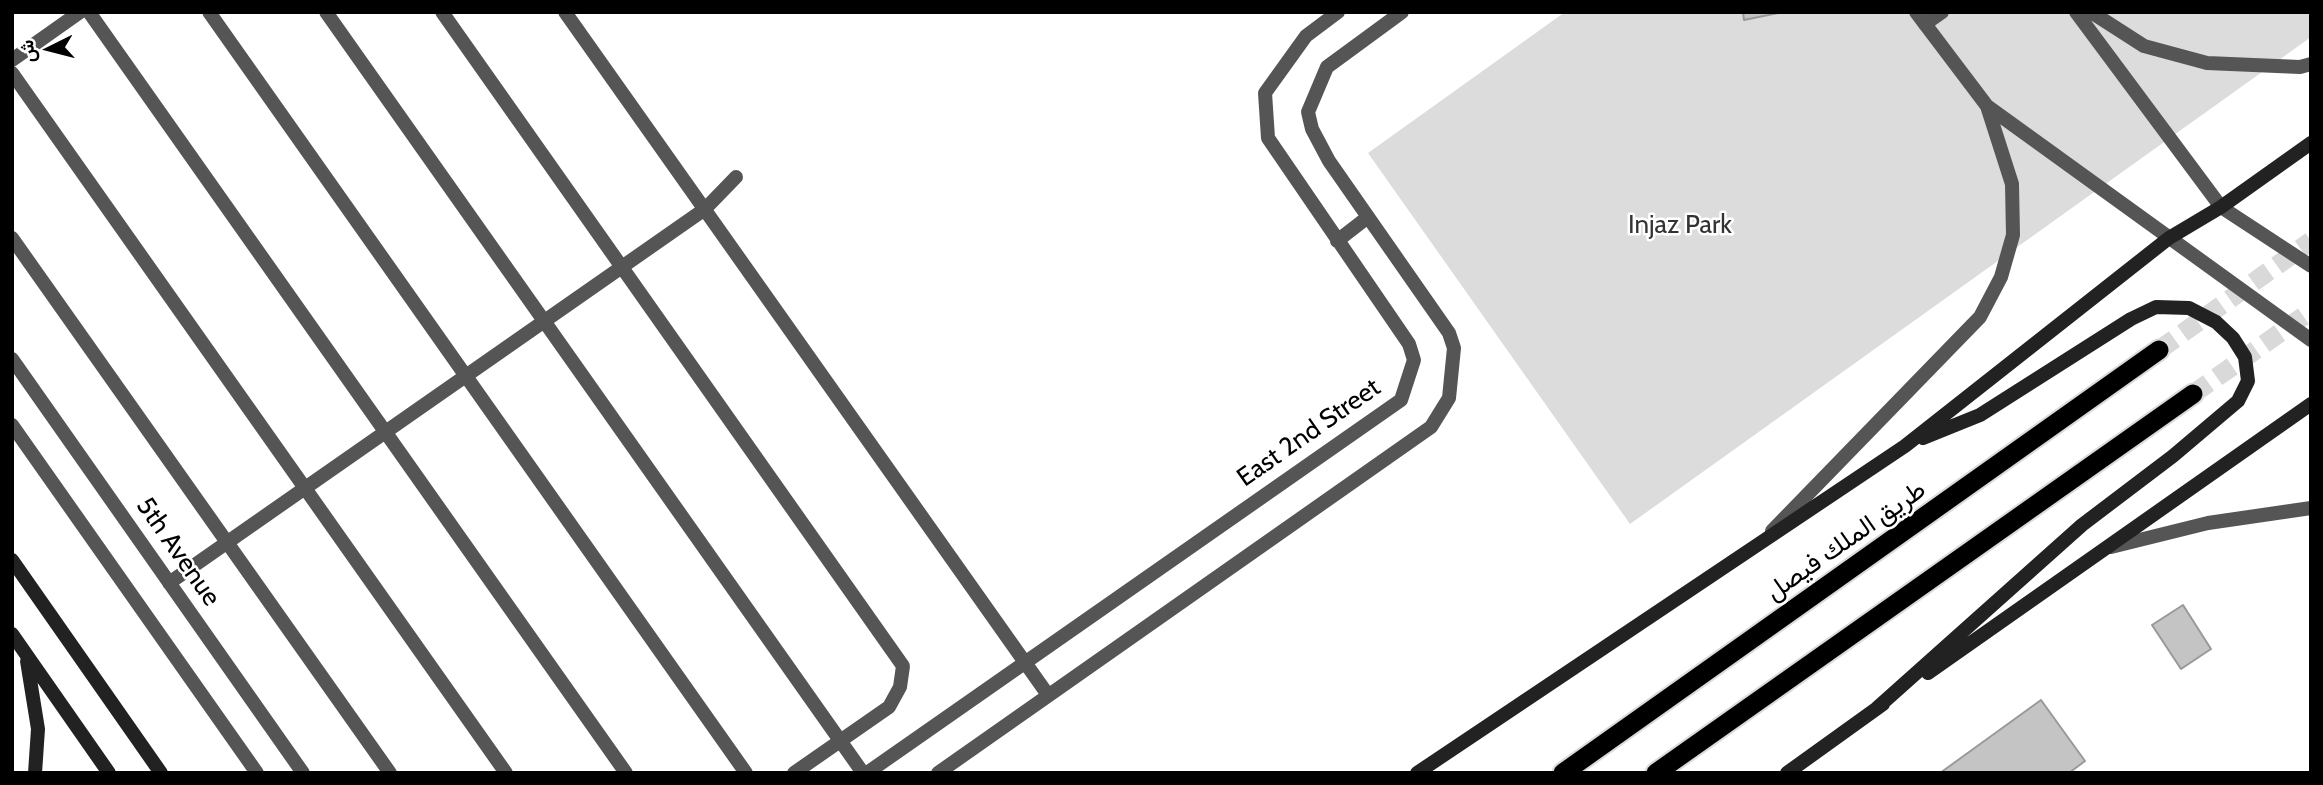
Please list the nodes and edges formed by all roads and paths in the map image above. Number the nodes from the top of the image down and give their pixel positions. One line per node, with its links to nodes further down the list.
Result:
1 (80, 12): 13 (street)
2 (89, 12): 35 (street)
3 (209, 12): 31 (street)
4 (326, 12): 27 (street)
5 (442, 12): 26 (street)
6 (565, 12): 20 (street)
7 (1338, 12): 24 (street, East 2nd Street)
8 (1402, 12): 21 (street)
9 (1942, 12): 12 (street)
10 (2076, 12): 19 (street)
11 (2091, 12): 14 (street)
12 (1920, 18): 16 (street)
13 (12, 60)
14 (2311, 64)
15 (12, 73): 37 (street)
16 (1987, 106): 23 (street); 39 (street)
17 (2311, 143): 19 (main road)
18 (736, 177): 20 (street)
19 (2221, 207): 23 (main road); 25 (street)
20 (705, 209): 26 (street); 46 (street)
21 (1368, 217): 24 (street); 47 (street)
22 (12, 238): 40 (street)
23 (2169, 239): 28 (street); 36 (main road)
24 (1337, 241): 46 (street, East 2nd Street)
25 (2311, 266)
26 (622, 267): 27 (street); 49 (street)
27 (544, 321): 31 (street); 49 (street)
28 (2311, 340)
29 (2159, 350): 63 (highway, طريق الملك فيصل)
30 (12, 359): 43 (street, 5th Avenue)
31 (466, 376): 35 (street); 58 (street)
32 (2193, 394): 64 (highway)
33 (2311, 404): 41 (main road)
34 (12, 425): 53 (street)
35 (386, 432): 37 (street); 57 (street)
36 (1905, 446): 39 (main road); 48 (main road)
37 (305, 488): 40 (street); 56 (street)
38 (2311, 508): 41 (street)
39 (1762, 541): 62 (main road)
40 (227, 543): 43 (street); 55 (street)
41 (2111, 547): 48 (main road)
42 (12, 560): 52 (main road)
43 (169, 583): 54 (street, 5th Avenue)
44 (12, 634): 45 (main road)
45 (26, 653): 50 (main road); 51 (main road)
46 (1024, 663): 47 (street); 60 (street, East 2nd Street)
47 (1048, 695): 61 (street)
48 (1877, 708): 65 (main road)
49 (840, 741): 59 (street); 60 (street)
50 (35, 773)
51 (109, 773)
52 (161, 773)
53 (257, 773)
54 (303, 773)
55 (390, 773)
56 (506, 773)
57 (626, 773)
58 (746, 773)
59 (794, 773)
60 (865, 773)
61 (937, 773)
62 (1417, 773)
63 (1563, 773)
64 (1656, 773)
65 (1787, 773)

